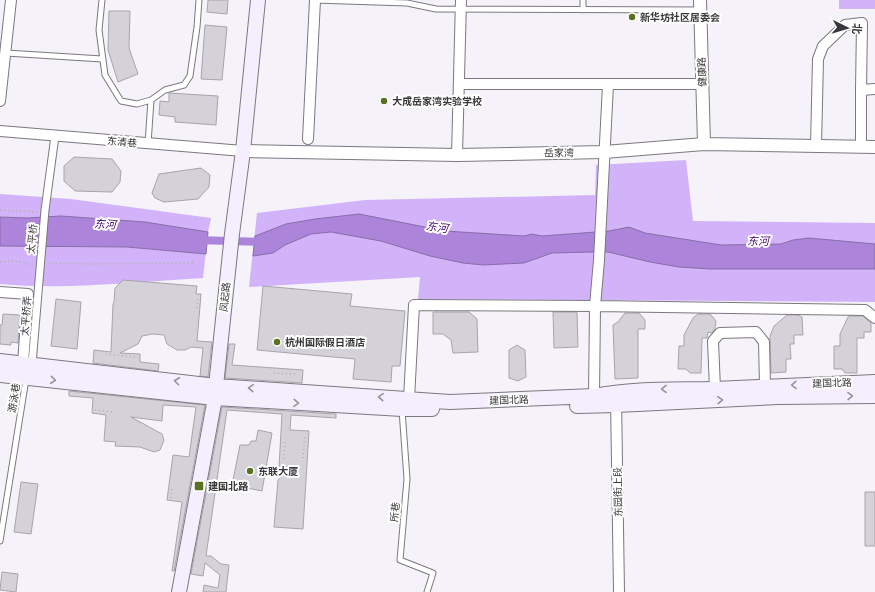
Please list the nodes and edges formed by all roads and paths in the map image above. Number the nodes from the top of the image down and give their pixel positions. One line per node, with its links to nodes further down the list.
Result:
1 (11, 0): 10 (street)
2 (102, 0): 11 (lane)
3 (199, 0): 17 (lane)
4 (258, 0): 27 (main road, 凤起路)
5 (315, 0): 7 (lane); 21 (street)
6 (583, 0): 9 (lane)
7 (461, 5): 9 (lane); 12 (street)
8 (700, 5): 9 (lane); 13 (street, 健康路)
9 (583, 10)
10 (6, 53): 11 (lane); 18 (street)
11 (102, 59): 17 (lane)
12 (459, 84): 14 (street); 29 (street)
13 (702, 84): 14 (street); 23 (street, 健康路)
14 (608, 85): 28 (street)
15 (875, 89): 16 (street)
16 (861, 90): 24 (street); 25 (street)
17 (151, 100): 22 (lane)
18 (0, 101)
19 (0, 131): 20 (street, 东清巷)
20 (55, 136): 22 (street, 东清巷); 31 (street)
21 (308, 139)
22 (148, 144): 27 (street, 东清巷)
23 (704, 144): 24 (street, 岳家湾); 28 (street, 岳家湾)
24 (816, 146): 25 (street, 岳家湾)
25 (861, 147): 26 (street, 岳家湾)
26 (875, 147)
27 (243, 151): 29 (street, 岳家湾); 51 (main road, 凤起路)
28 (604, 152): 29 (street, 岳家湾); 37 (street)
29 (457, 155)
30 (0, 210): 31 (path)
31 (45, 210): 34 (street, 太平桥)
32 (0, 262): 34 (path)
33 (193, 263): 34 (path)
34 (40, 269): 43 (street, 太平桥弄)
35 (0, 292): 43 (street)
36 (198, 297): 38 (path)
37 (595, 306): 39 (street); 52 (street); 55 (street)
38 (197, 308)
39 (875, 318)
40 (106, 354): 41 (path)
41 (135, 357)
42 (0, 362): 43 (main road, 建国北路)
43 (27, 364): 51 (main road, 建国北路, one-way to 43)
44 (274, 373): 45 (path)
45 (295, 374)
46 (0, 375): 47 (main road, 建国北路)
47 (26, 378): 51 (main road, 建国北路, one-way to 51); 64 (lane, 游泳巷)
48 (875, 382): 49 (main road, 建国北路, one-way to 49)
49 (765, 386): 50 (main road, 建国北路); 50 (street)
50 (715, 389): 54 (main road, 建国北路, one-way to 54)
51 (215, 392): 55 (main road, 建国北路); 65 (main road, 凤起路)
52 (594, 396): 54 (main road, 建国北路); 55 (main road, 建国北路)
53 (875, 396): 54 (main road, 建国北路, one-way to 53)
54 (616, 399): 55 (main road, 建国北路); 67 (street, 东园街上段)
55 (405, 404): 66 (lane, 所巷)
56 (95, 410): 57 (path)
57 (112, 412)
58 (305, 434): 60 (path)
59 (285, 442): 61 (path)
60 (303, 458)
61 (284, 459)
62 (172, 489): 63 (path)
63 (171, 498)
64 (0, 541)
65 (179, 592)
66 (427, 592)
67 (619, 592)

